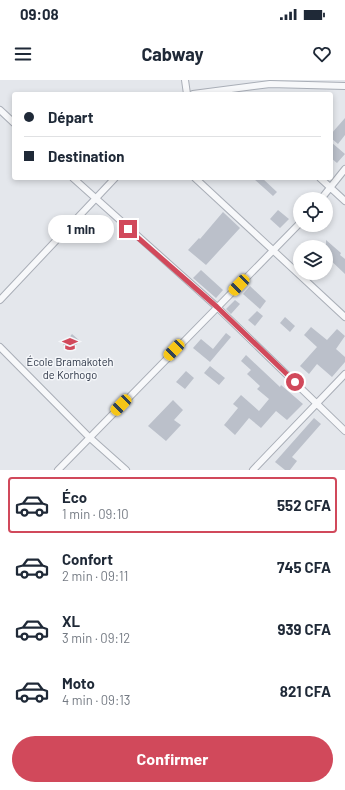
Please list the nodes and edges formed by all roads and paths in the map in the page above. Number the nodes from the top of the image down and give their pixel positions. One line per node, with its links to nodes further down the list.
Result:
1 (185, 80): 4 (street)
2 (345, 86): 3 (street)
3 (224, 89): 5 (street); 6 (street)
4 (187, 92)
5 (205, 92)
6 (227, 92)
7 (0, 110): 8 (street)
8 (12, 121)
9 (345, 170): 14 (street)
10 (75, 180): 16 (street)
11 (113, 180): 16 (street)
12 (197, 180): 19 (street)
13 (322, 180): 14 (street)
14 (331, 188): 15 (street); 17 (street)
15 (327, 192)
16 (95, 199): 20 (street); 21 (street)
17 (345, 201)
18 (293, 230): 19 (street)
19 (272, 251): 21 (street); 22 (street)
20 (0, 300)
21 (217, 307): 25 (street); 27 (street)
22 (345, 317)
23 (0, 347): 27 (street)
24 (345, 374): 25 (street)
25 (317, 403): 26 (street); 30 (street)
26 (345, 431)
27 (89, 437): 28 (street); 29 (street)
28 (58, 470)
29 (126, 470)
30 (253, 470)

